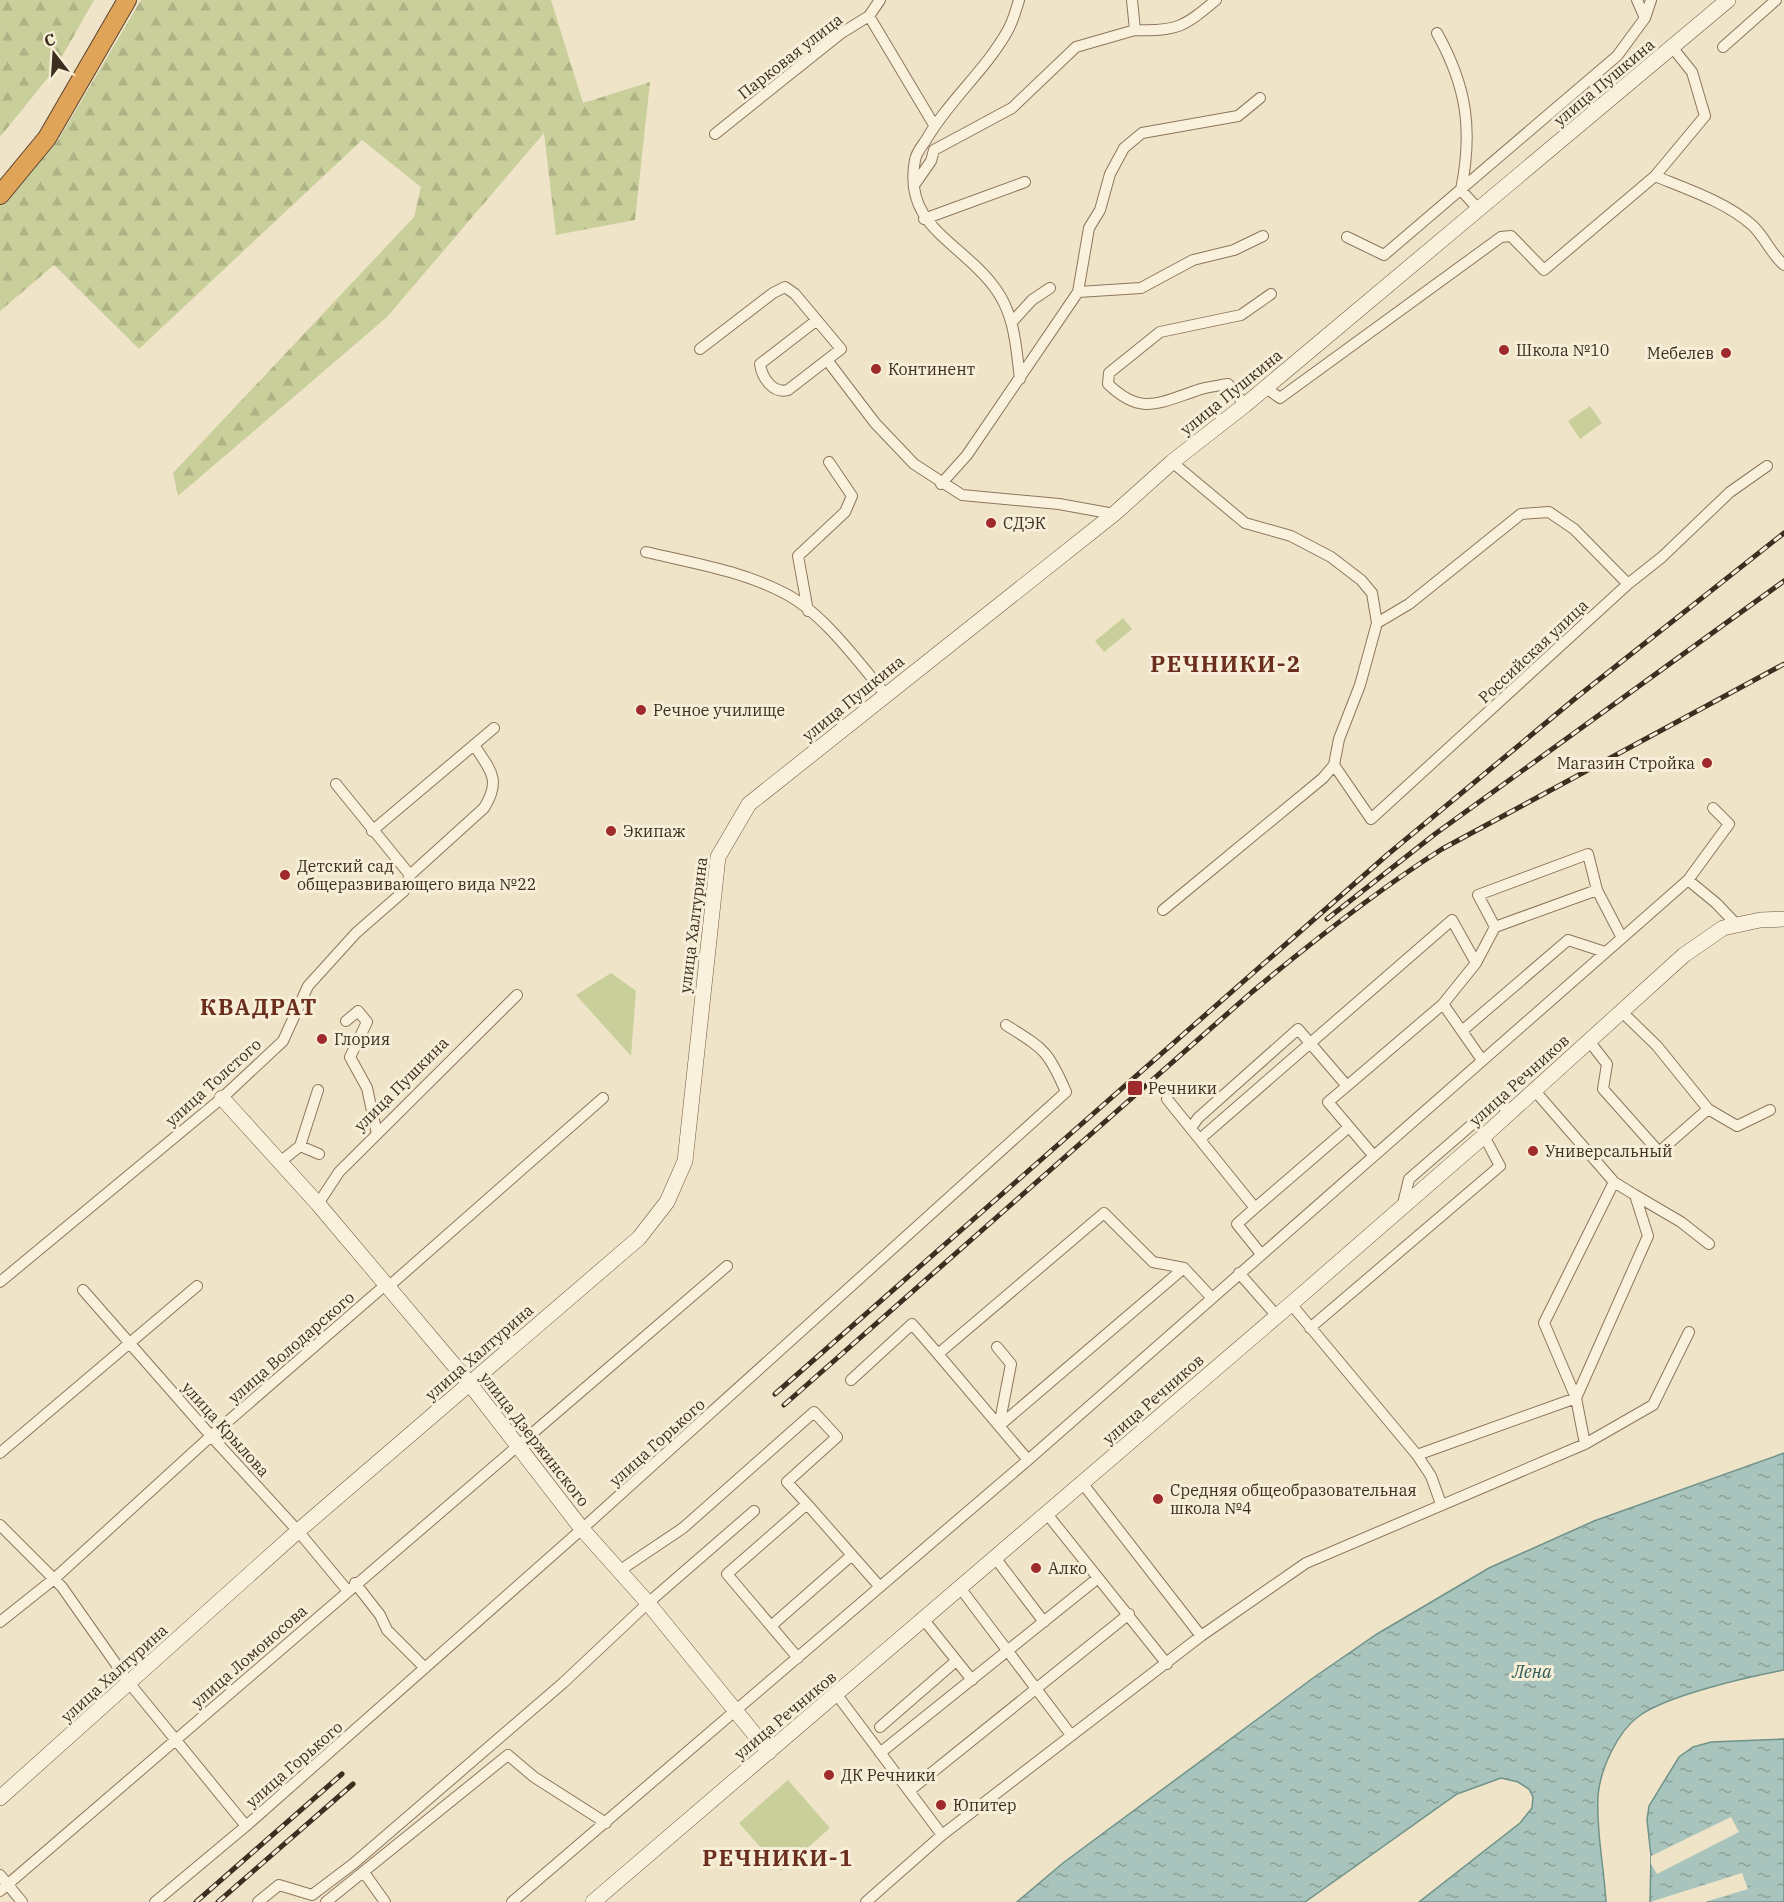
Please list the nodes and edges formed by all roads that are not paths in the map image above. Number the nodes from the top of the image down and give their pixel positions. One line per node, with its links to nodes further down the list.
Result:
1 (127, 0): 23 (highway)
2 (880, 0): 10 (street, Парковая улица)
3 (1019, 0): 17 (street)
4 (1132, 0): 12 (street)
5 (1216, 0): 12 (street)
6 (1637, 0): 11 (street)
7 (1651, 0): 11 (street)
8 (1728, 0): 14 (main road, улица Пушкина)
9 (1776, 0): 15 (street)
10 (869, 16): 17 (street); 18 (street, Парковая улица)
11 (1645, 18): 22 (street)
12 (1136, 30): 21 (street)
13 (1437, 33): 22 (street)
14 (1672, 47): 19 (street); 24 (main road, улица Пушкина)
15 (1723, 47)
16 (1260, 98): 30 (street)
17 (934, 125): 21 (street)
18 (715, 134)
19 (1655, 176): 28 (street); 37 (street)
20 (1025, 182): 25 (street)
21 (914, 186): 25 (street)
22 (1461, 190): 24 (street); 27 (street)
23 (0, 195)
24 (1479, 210): 37 (main road, улица Пушкина)
25 (924, 219): 33 (street)
26 (1263, 236): 30 (street)
27 (1347, 237)
28 (1784, 265)
29 (1050, 288): 33 (street)
30 (1078, 292): 36 (street)
31 (1271, 294): 38 (street)
32 (817, 320): 34 (street); 35 (street); 35 (street)
33 (1012, 322): 36 (street)
34 (700, 349)
35 (827, 360): 42 (street)
36 (1020, 379): 42 (street)
37 (1266, 388): 38 (main road, улица Пушкина)
38 (1245, 405): 40 (main road, улица Пушкина)
39 (830, 462): 46 (street)
40 (1172, 462): 43 (main road, улица Пушкина); 47 (street)
41 (1767, 466): 45 (street, Российская улица)
42 (941, 484): 43 (street)
43 (1114, 514): 48 (main road, улица Пушкина)
44 (646, 552): 46 (street)
45 (1628, 584): 47 (street); 51 (street, Российская улица)
46 (808, 611): 48 (street)
47 (1377, 623): 51 (street)
48 (886, 695): 53 (main road, улица Пушкина)
49 (494, 728): 50 (street)
50 (474, 745): 55 (street); 56 (street, улица Толстого)
51 (1334, 765): 59 (street)
52 (336, 784): 55 (street)
53 (749, 804): 116 (main road, улица Халтурина)
54 (1713, 808): 57 (street)
55 (372, 831): 56 (street)
56 (410, 875): 78 (street, улица Толстого)
57 (1688, 880): 61 (street); 63 (street)
58 (1597, 890): 62 (street); 62 (street); 63 (street)
59 (1163, 910)
60 (1784, 919): 61 (main road, улица Речников)
61 (1736, 924): 68 (main road, улица Речников)
62 (1495, 927): 65 (street)
63 (1622, 938): 64 (street)
64 (1605, 952): 71 (street); 74 (street)
65 (1476, 963): 67 (street); 73 (street)
66 (517, 995): 86 (street, улица Пушкина)
67 (1443, 1004): 71 (street); 75 (street)
68 (1621, 1011): 72 (main road, улица Речников); 81 (street)
69 (346, 1022): 86 (street)
70 (1006, 1024): 131 (street, улица Горького)
71 (1462, 1031): 74 (street)
72 (1589, 1041): 77 (main road, улица Речников); 81 (street)
73 (1311, 1043): 75 (street); 85 (street); 88 (street)
74 (1482, 1060): 91 (street)
75 (1347, 1086): 84 (street)
76 (318, 1090): 89 (street)
77 (1535, 1091): 83 (main road, улица Речников); 93 (street)
78 (222, 1098): 92 (main road, улица Дзержинского); 103 (street, улица Толстого)
79 (603, 1098): 105 (street, улица Володарского)
80 (1167, 1100): 85 (street)
81 (1707, 1109): 82 (street)
82 (1770, 1110)
83 (1509, 1113): 87 (main road, улица Речников); 97 (street)
84 (1349, 1127): 91 (street); 96 (street)
85 (1191, 1128): 88 (street)
86 (377, 1134): 95 (street, улица Пушкина)
87 (1484, 1136): 97 (main road, улица Речников); 110 (street)
88 (1200, 1139): 96 (street)
89 (300, 1146): 90 (street); 92 (street)
90 (319, 1154)
91 (1374, 1155): 99 (street)
92 (280, 1162): 95 (main road, улица Дзержинского)
93 (1614, 1182): 94 (street); 117 (street)
94 (1635, 1195): 98 (street); 117 (street)
95 (318, 1204): 105 (main road, улица Дзержинского)
96 (1255, 1208): 99 (street)
97 (1402, 1208): 108 (main road, улица Речников)
98 (1709, 1244)
99 (1261, 1254): 102 (street)
100 (728, 1266): 121 (street, улица Ломоносова)
101 (1184, 1268): 107 (street); 114 (street); 118 (street)
102 (1239, 1273): 107 (street); 109 (street)
103 (0, 1282)
104 (197, 1286): 112 (street)
105 (388, 1287): 116 (main road, улица Дзержинского); 119 (street, улица Володарского)
106 (83, 1290): 112 (street, улица Крылова)
107 (1211, 1298): 124 (street)
108 (1291, 1304): 109 (main road, улица Речников); 110 (street)
109 (1277, 1316): 125 (main road, улица Речников)
110 (1310, 1328): 123 (street)
111 (1689, 1332): 120 (street)
112 (131, 1344): 119 (street, улица Крылова); 122 (street)
113 (997, 1347): 118 (street)
114 (938, 1354): 115 (street); 118 (street)
115 (850, 1380)
116 (470, 1384): 121 (main road, улица Дзержинского); 132 (main road, улица Халтурина)
117 (1576, 1398): 120 (street); 123 (street)
118 (999, 1426): 124 (street)
119 (211, 1436): 132 (street, улица Крылова); 137 (street, улица Володарского)
120 (1585, 1444): 126 (street)
121 (518, 1445): 131 (main road, улица Дзержинского); 138 (street, улица Ломоносова)
122 (0, 1454)
123 (1417, 1455): 126 (street)
124 (1028, 1460): 139 (street)
125 (1083, 1484): 129 (main road, улица Речников); 147 (street)
126 (1441, 1503): 147 (street)
127 (807, 1504): 133 (street); 135 (street); 146 (street)
128 (754, 1511): 141 (street)
129 (1047, 1514): 134 (main road, улица Речников); 136 (street)
130 (0, 1525): 137 (street)
131 (582, 1529): 135 (main road, улица Дзержинского); 152 (street, улица Горького)
132 (298, 1531): 138 (street, улица Крылова); 154 (main road, улица Халтурина)
133 (852, 1555): 139 (street); 146 (street)
134 (996, 1559): 140 (main road, улица Речников); 145 (street)
135 (619, 1571): 141 (main road, улица Дзержинского)
136 (1098, 1578): 142 (street); 145 (street)
137 (54, 1579): 144 (street, улица Володарского); 154 (street)
138 (351, 1587): 152 (street, улица Крылова); 160 (street, улица Ломоносова)
139 (880, 1587): 149 (street)
140 (961, 1589): 143 (main road, улица Речников); 148 (street)
141 (648, 1603): 157 (main road, улица Дзержинского); 173 (street)
142 (1129, 1614): 151 (street); 155 (street)
143 (924, 1620): 150 (street); 156 (main road, улица Речников)
144 (0, 1622)
145 (1044, 1622): 148 (street)
146 (771, 1626): 149 (street)
147 (1201, 1636): 151 (street)
148 (1008, 1651): 153 (street); 155 (street)
149 (798, 1658): 157 (street)
150 (956, 1661): 153 (street); 158 (street)
151 (1167, 1664): 159 (street)
152 (425, 1668): 166 (street, улица Горького)
153 (972, 1680): 162 (street)
154 (130, 1684): 160 (street); 164 (main road, улица Халтурина)
155 (1037, 1689): 159 (street); 163 (street)
156 (837, 1695): 161 (main road, улица Речников); 162 (street)
157 (735, 1712): 161 (main road, улица Дзержинского); 165 (street)
158 (880, 1726)
159 (1071, 1736): 167 (street)
160 (175, 1739): 166 (street); 170 (street, улица Ломоносова)
161 (769, 1752): 177 (main road, улица Речников)
162 (880, 1753): 163 (street)
163 (909, 1791): 167 (street)
164 (0, 1798)
165 (606, 1823): 168 (street); 176 (street)
166 (246, 1826): 172 (street, улица Горького)
167 (942, 1836): 178 (street)
168 (365, 1874): 174 (street); 175 (street)
169 (0, 1875): 170 (street)
170 (4, 1887): 171 (street)
171 (22, 1902)
172 (155, 1902)
173 (258, 1902)
174 (326, 1902)
175 (385, 1902)
176 (512, 1902)
177 (592, 1902)
178 (866, 1902)

